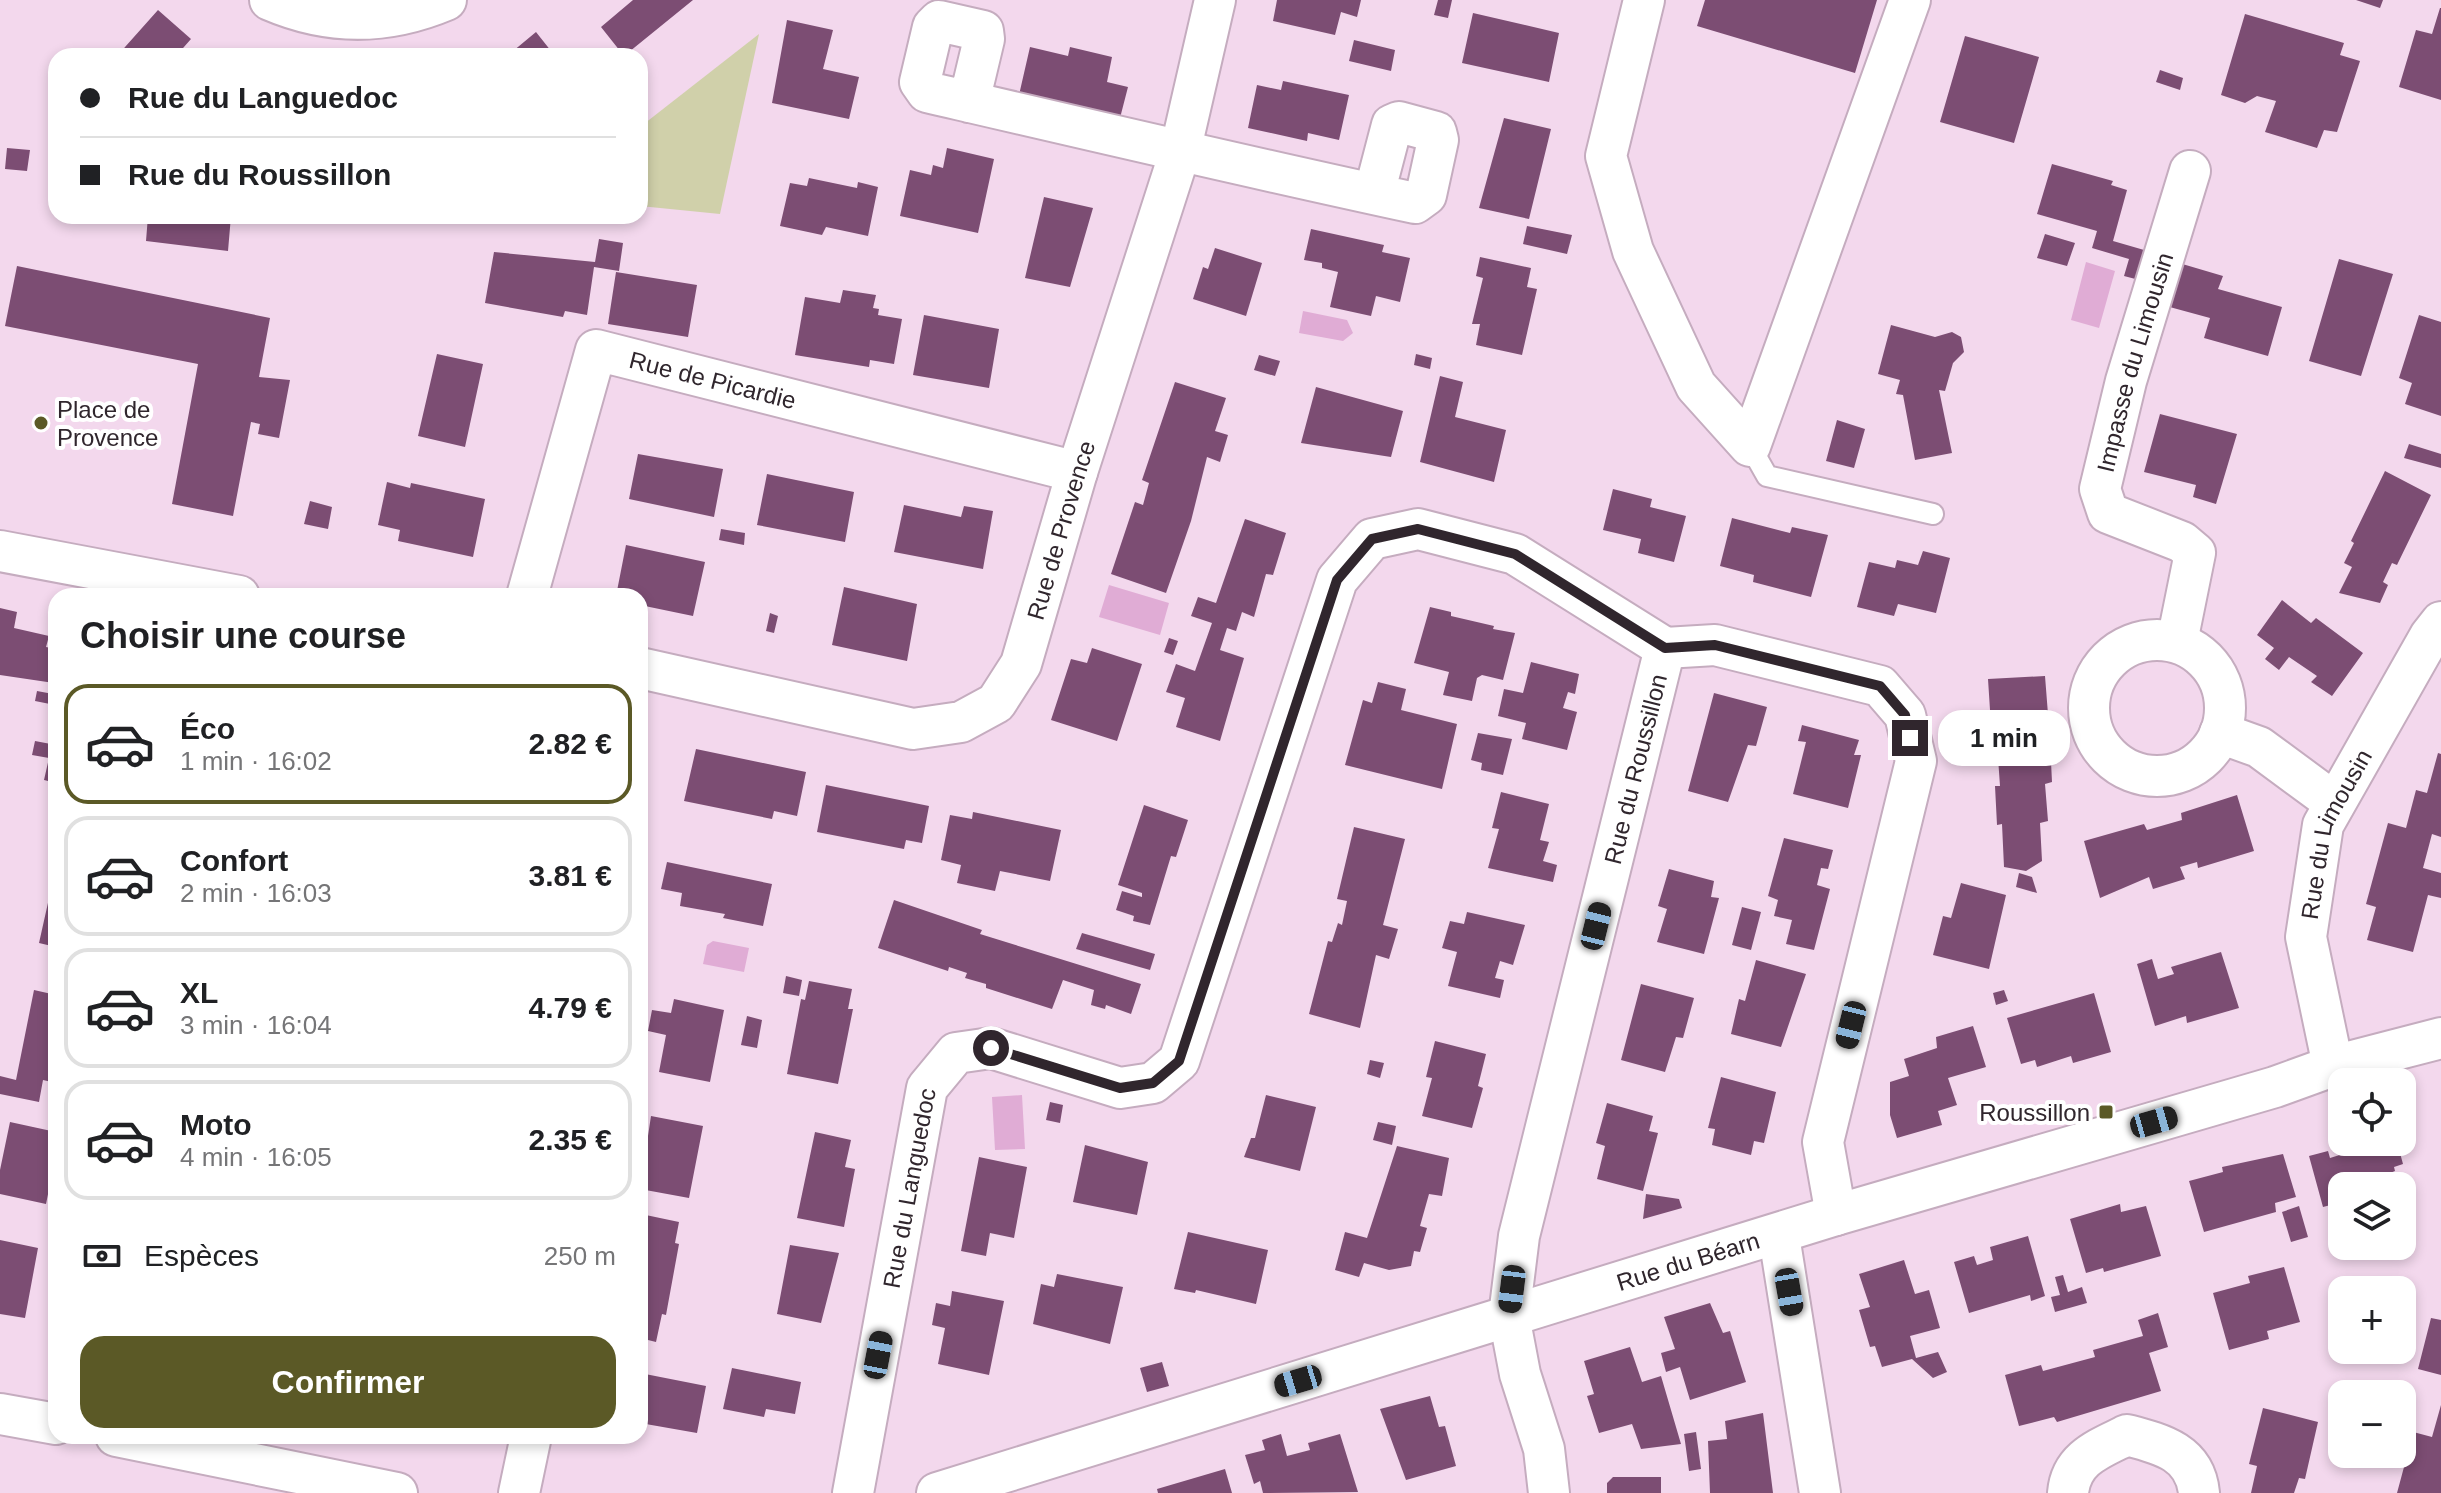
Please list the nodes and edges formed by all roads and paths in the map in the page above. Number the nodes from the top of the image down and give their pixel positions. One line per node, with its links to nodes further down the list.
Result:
1 (270, 0): 2 (street)
2 (446, 0)
3 (1215, 0): 7 (street, Rue de Provence)
4 (1644, 0): 10 (street)
5 (1910, 0): 10 (street)
6 (969, 102): 7 (street)
7 (1180, 152): 9 (street); 11 (street, Rue de Provence)
8 (2190, 171): 17 (street, Impasse du Limousin)
9 (1374, 194)
10 (1750, 446): 12 (lane)
11 (1077, 472): 15 (street, Rue de Picardie); 19 (street, Rue de Provence)
12 (1933, 514)
13 (0, 551): 14 (street)
14 (197, 588)
15 (529, 588)
16 (2441, 622): 21 (street, Rue du Limousin)
17 (2177, 642): 20 (street); 20 (street)
18 (1665, 648): 24 (street, Rue du Roussillon); 26 (street, Rue du Roussillon); 33 (street, Rue du Languedoc)
19 (648, 670)
20 (2220, 733): 21 (street)
21 (2335, 803): 23 (street, Rue du Limousin)
22 (2441, 1038): 23 (street, Rue du Béarn)
23 (2333, 1066): 24 (street, Rue du Béarn)
24 (1836, 1215): 25 (street, Rue du Béarn)
25 (1779, 1236): 26 (street, Rue du Béarn); 36 (street)
26 (1509, 1316): 34 (street, Rue du Béarn); 35 (street, Rue du Roussillon)
27 (0, 1414): 28 (street)
28 (48, 1420)
29 (155, 1444): 31 (street)
30 (529, 1444): 32 (street)
31 (397, 1493)
32 (519, 1493)
33 (853, 1493)
34 (937, 1493)
35 (1549, 1493)
36 (1820, 1493)
37 (2068, 1493): 38 (street)
38 (2199, 1493)

